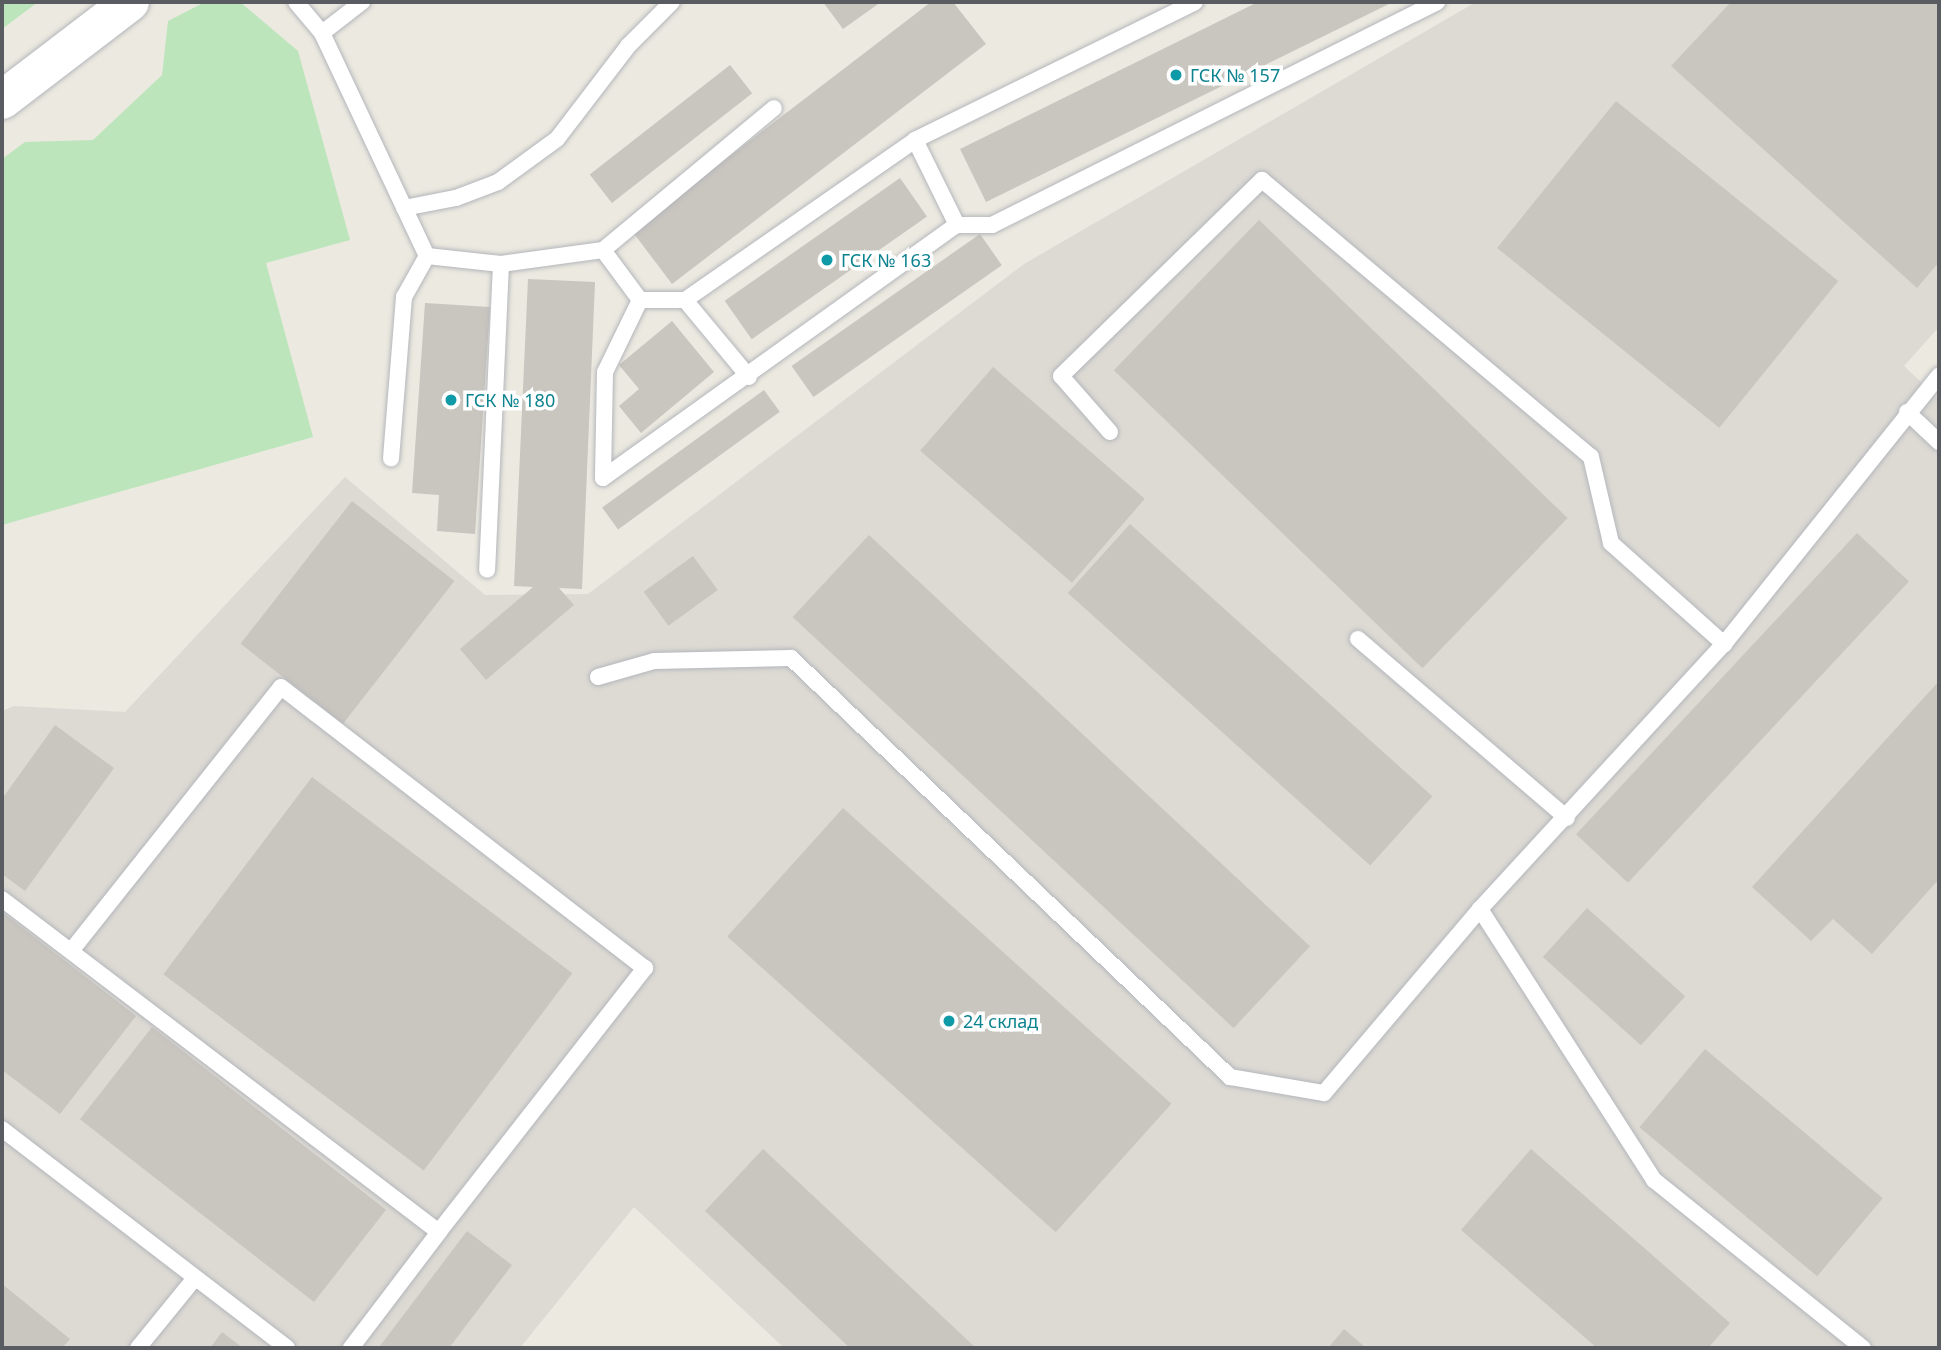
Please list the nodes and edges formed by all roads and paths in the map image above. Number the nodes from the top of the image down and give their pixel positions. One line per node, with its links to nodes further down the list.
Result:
1 (130, 2): 8 (street)
2 (296, 2): 7 (lane)
3 (362, 2): 7 (lane)
4 (672, 2): 11 (lane)
5 (1195, 2): 10 (lane)
6 (1437, 2): 12 (lane)
7 (322, 33): 11 (lane)
8 (2, 100)
9 (774, 108): 13 (lane)
10 (915, 140): 12 (lane); 17 (lane)
11 (404, 208): 14 (lane)
12 (957, 225): 19 (lane)
13 (603, 250): 15 (lane); 16 (lane)
14 (427, 256): 15 (lane); 23 (lane)
15 (501, 264): 24 (lane)
16 (640, 300): 17 (lane); 19 (lane)
17 (685, 300): 19 (lane)
18 (1939, 376): 20 (lane)
19 (749, 377)
20 (1907, 412): 22 (lane); 26 (lane)
21 (1110, 432): 26 (lane)
22 (1939, 442)
23 (391, 458)
24 (487, 570)
25 (1358, 639): 28 (lane)
26 (1724, 644): 28 (lane)
27 (598, 677): 30 (lane)
28 (1567, 818): 30 (lane)
29 (2, 899): 31 (lane)
30 (1480, 909): 38 (lane)
31 (71, 951): 33 (lane); 33 (lane)
32 (2, 1129): 34 (lane)
33 (439, 1232): 37 (lane)
34 (194, 1279): 35 (lane); 36 (lane)
35 (138, 1348)
36 (286, 1348)
37 (351, 1348)
38 (1863, 1348)

